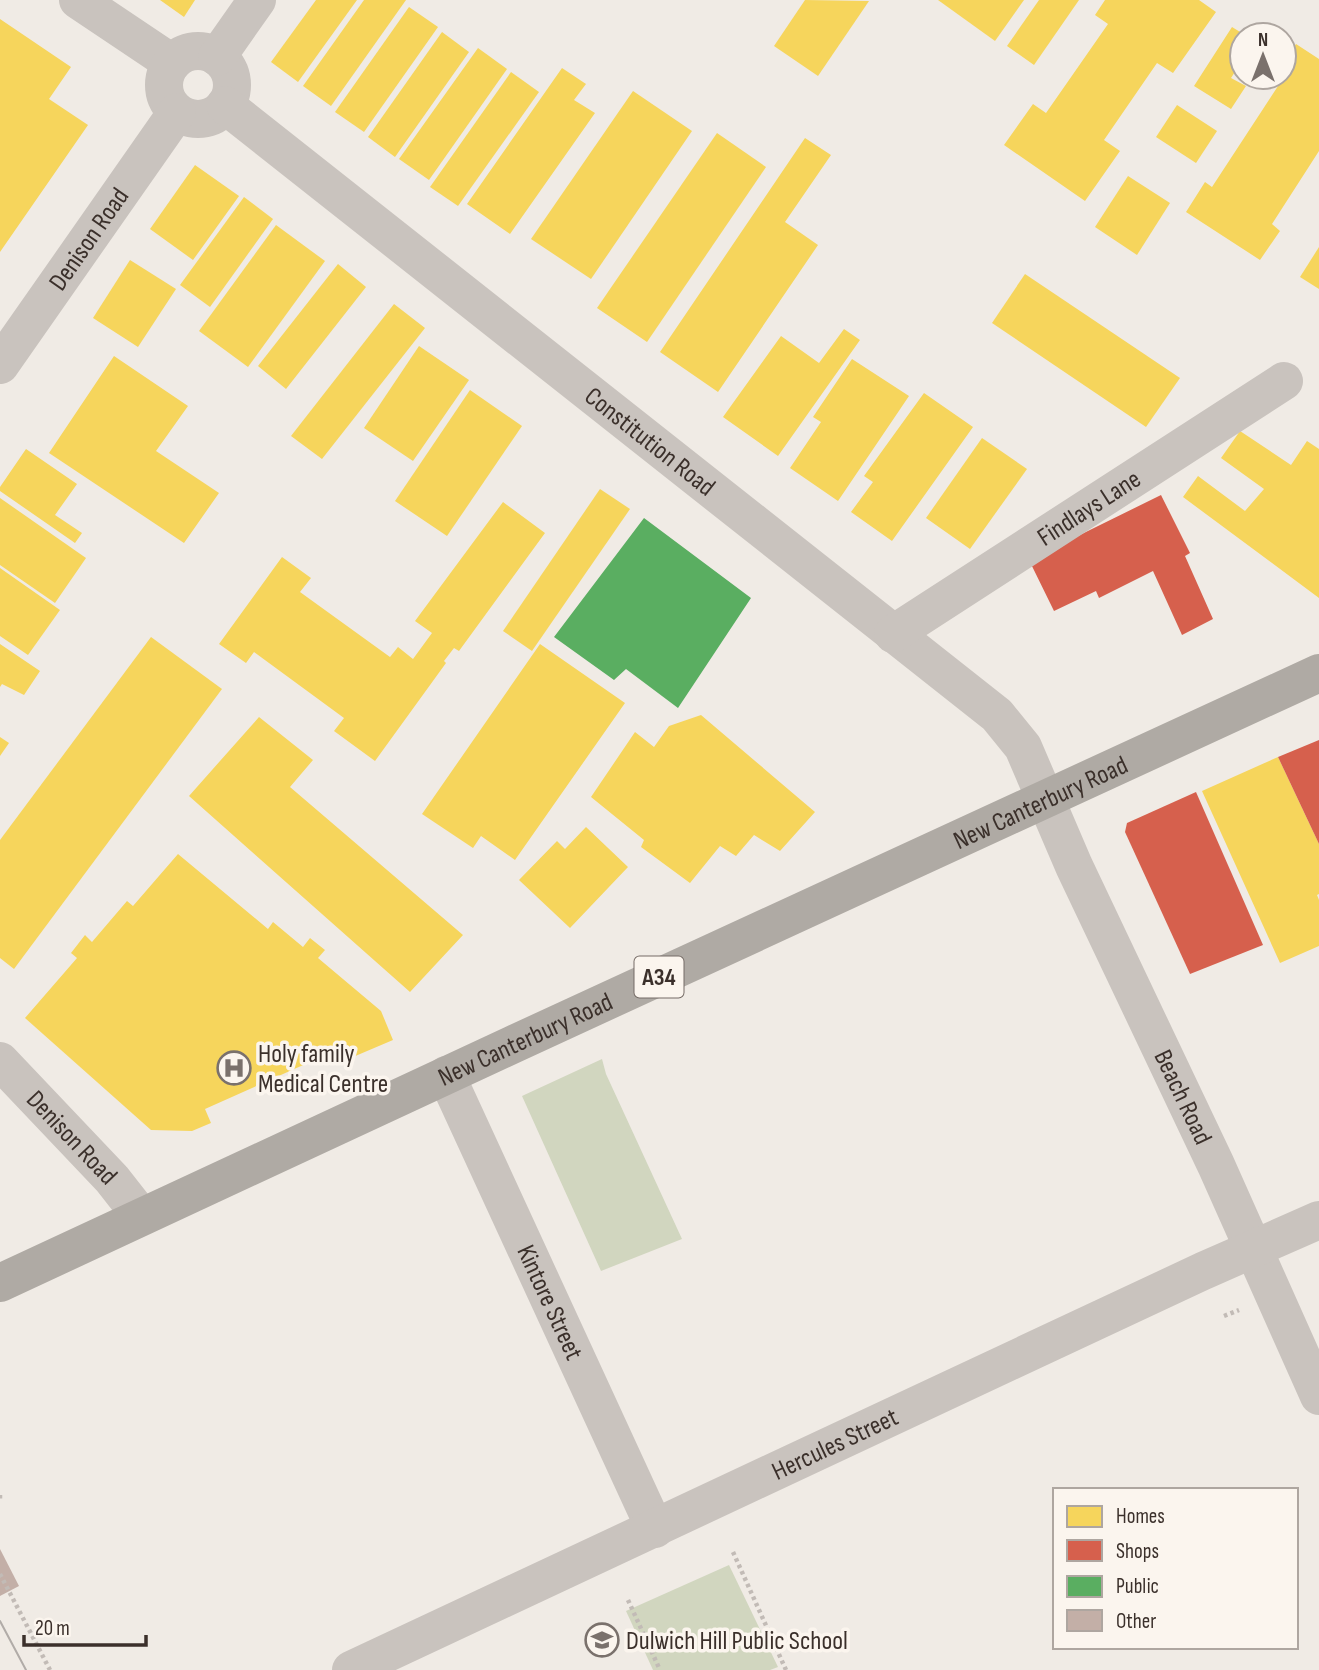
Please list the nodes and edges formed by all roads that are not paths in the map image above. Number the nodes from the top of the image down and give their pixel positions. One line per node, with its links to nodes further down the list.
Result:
1 (78, 0): 4 (street)
2 (257, 0): 3 (street)
3 (217, 57): 4 (street); 5 (street)
4 (172, 63): 6 (street)
5 (225, 105): 6 (street); 9 (street, Constitution Road)
6 (177, 112): 7 (street, Denison Road)
7 (0, 365)
8 (1284, 381): 9 (street, Findlays Lane)
9 (893, 634): 11 (street, Constitution Road)
10 (1319, 673): 11 (highway, New Canterbury Road / A34)
11 (1046, 800): 13 (highway, New Canterbury Road / A34); 16 (street, Beach Road)
12 (0, 1061): 14 (street, Denison Road)
13 (446, 1075): 14 (highway, New Canterbury Road / A34); 19 (street, Kintore Street)
14 (141, 1216): 17 (highway, New Canterbury Road / A34)
15 (1319, 1220): 16 (street, Hercules Street)
16 (1252, 1249): 18 (street, Beach Road); 19 (street, Hercules Street)
17 (0, 1283)
18 (1319, 1396)
19 (655, 1529): 20 (street, Hercules Street)
20 (351, 1670)

